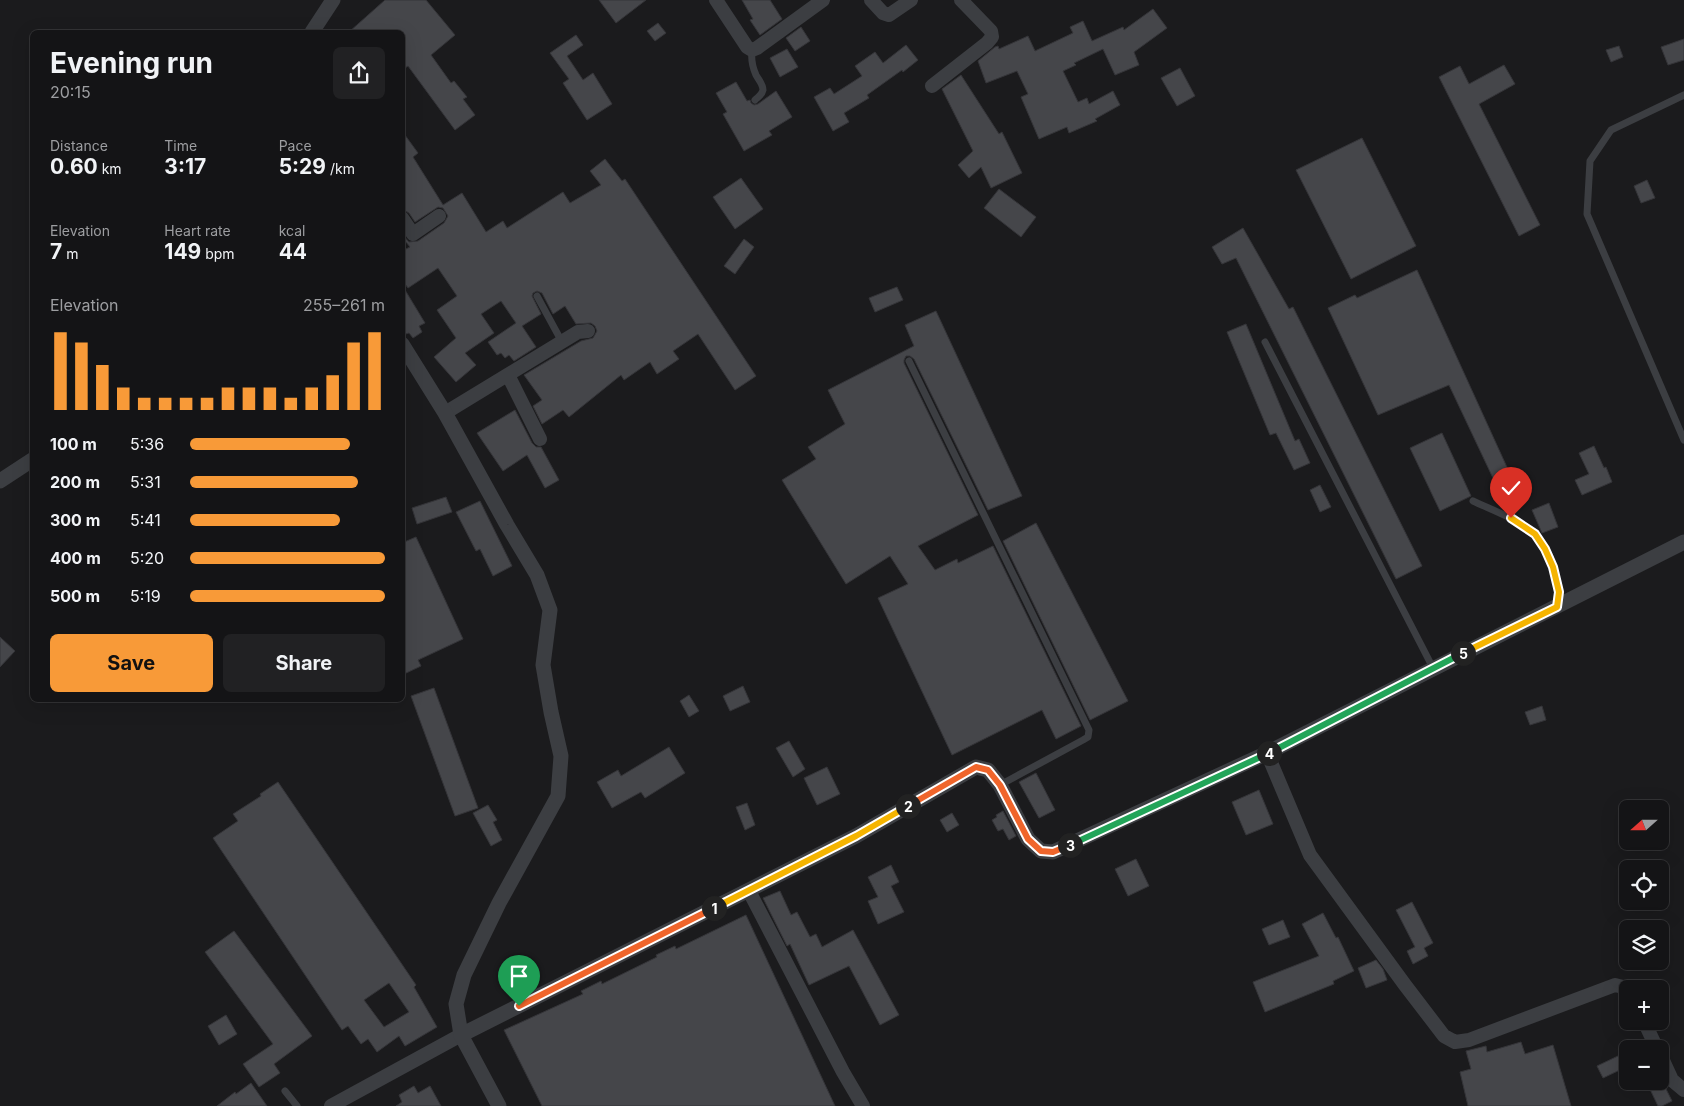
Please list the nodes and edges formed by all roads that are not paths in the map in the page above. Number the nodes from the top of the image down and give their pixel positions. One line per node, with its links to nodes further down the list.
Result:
1 (332, 0): 7 (street)
2 (716, 0): 8 (street)
3 (823, 0): 8 (street)
4 (872, 0): 5 (street)
5 (912, 0)
6 (962, 0): 9 (street)
7 (313, 30)
8 (752, 50): 11 (lane)
9 (932, 86)
10 (1684, 95): 23 (lane)
11 (755, 100)
12 (438, 216): 13 (street)
13 (405, 222)
14 (537, 296): 16 (lane)
15 (588, 331): 16 (street)
16 (562, 342): 20 (street)
17 (1265, 342): 29 (lane)
18 (405, 349): 21 (street)
19 (909, 361): 31 (lane)
20 (508, 375): 21 (street); 22 (street)
21 (445, 412): 34 (street)
22 (540, 439)
23 (1684, 440)
24 (30, 461): 25 (street)
25 (0, 481)
26 (1473, 501): 28 (lane)
27 (1684, 542): 28 (street)
28 (1557, 607): 29 (street)
29 (1433, 668): 30 (street)
30 (1267, 753): 31 (street); 33 (street)
31 (1000, 785): 32 (street)
32 (749, 890): 34 (street); 41 (street)
33 (1619, 986)
34 (461, 1034): 39 (street); 40 (street)
35 (1669, 1074): 36 (street)
36 (1684, 1090)
37 (286, 1091): 38 (lane)
38 (297, 1106)
39 (332, 1106)
40 (499, 1106)
41 (863, 1106)

